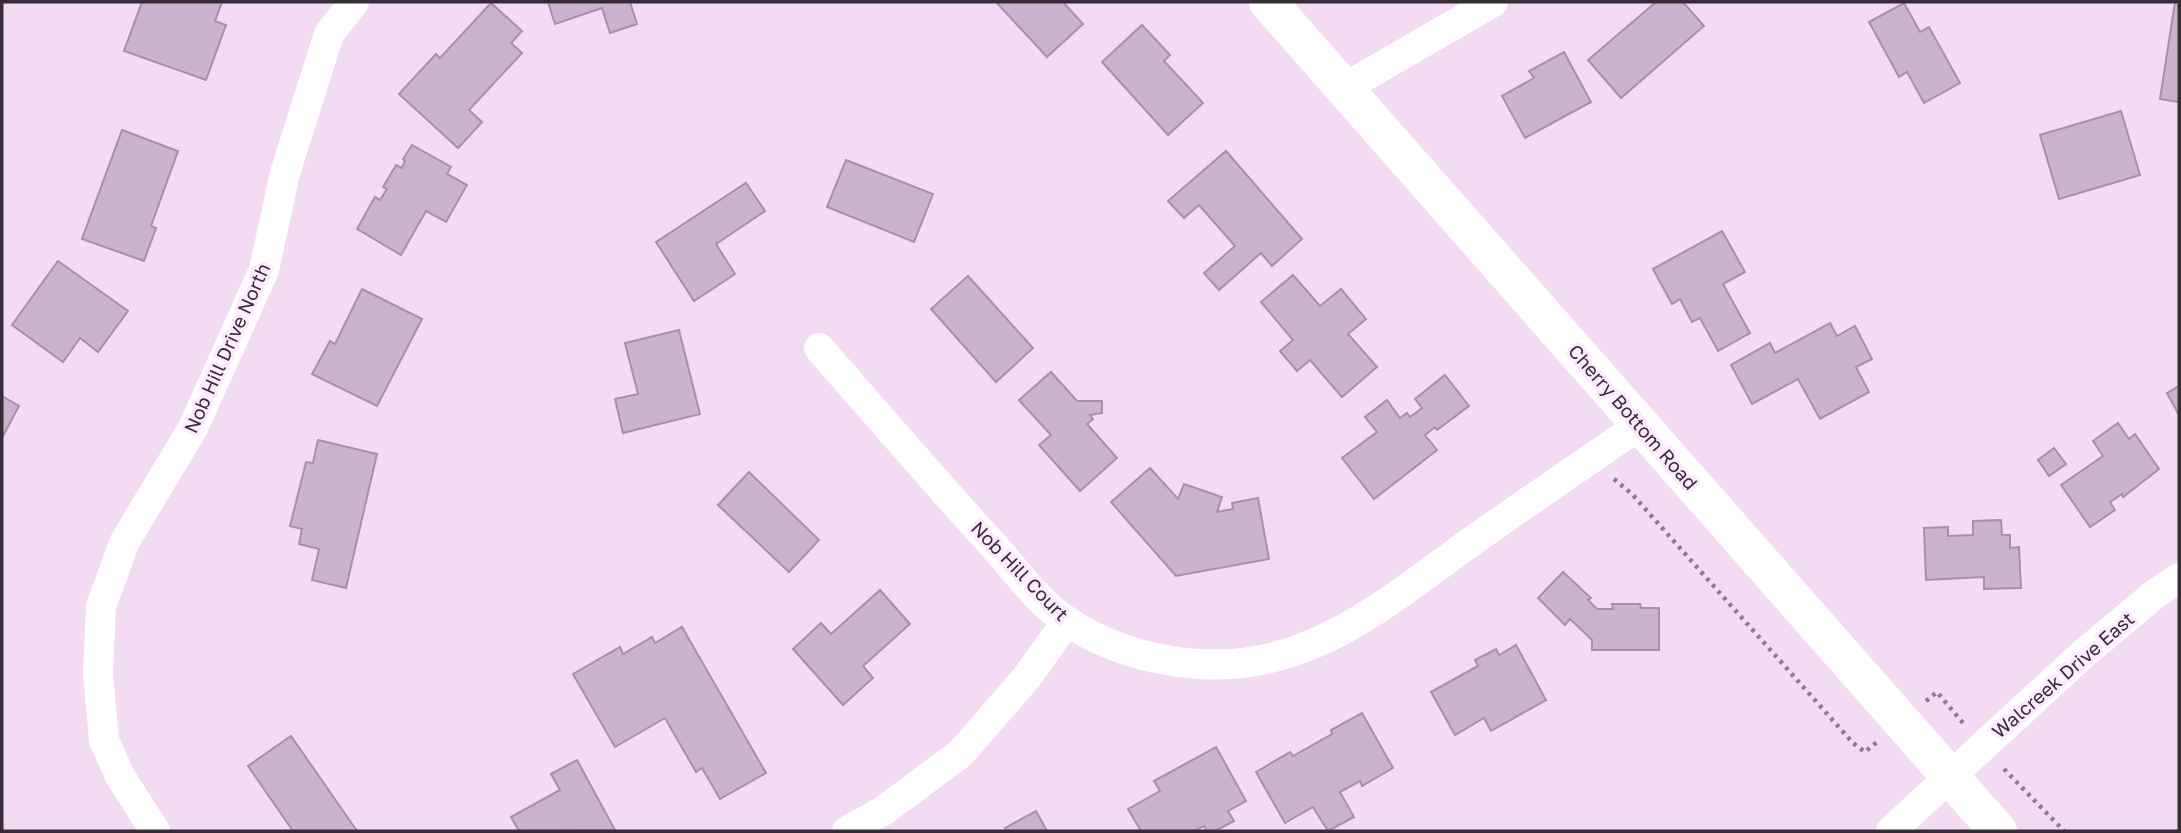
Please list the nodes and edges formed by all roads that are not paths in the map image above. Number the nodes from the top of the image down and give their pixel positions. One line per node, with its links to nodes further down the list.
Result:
1 (354, 2): 10 (street, Nob Hill Drive North)
2 (1268, 2): 4 (main road, Cherry Bottom Road)
3 (1493, 2): 4 (street)
4 (1346, 87): 6 (main road, Cherry Bottom Road)
5 (819, 348): 8 (street, Nob Hill Court)
6 (1640, 425): 8 (street, Nob Hill Court); 9 (main road, Cherry Bottom Road)
7 (2179, 578): 9 (street, Walcreek Drive East)
8 (1067, 621): 11 (street)
9 (1950, 776): 12 (street, Walcreek Drive East); 13 (main road, Cherry Bottom Road)
10 (155, 831)
11 (847, 831)
12 (1891, 831)
13 (1998, 831)

